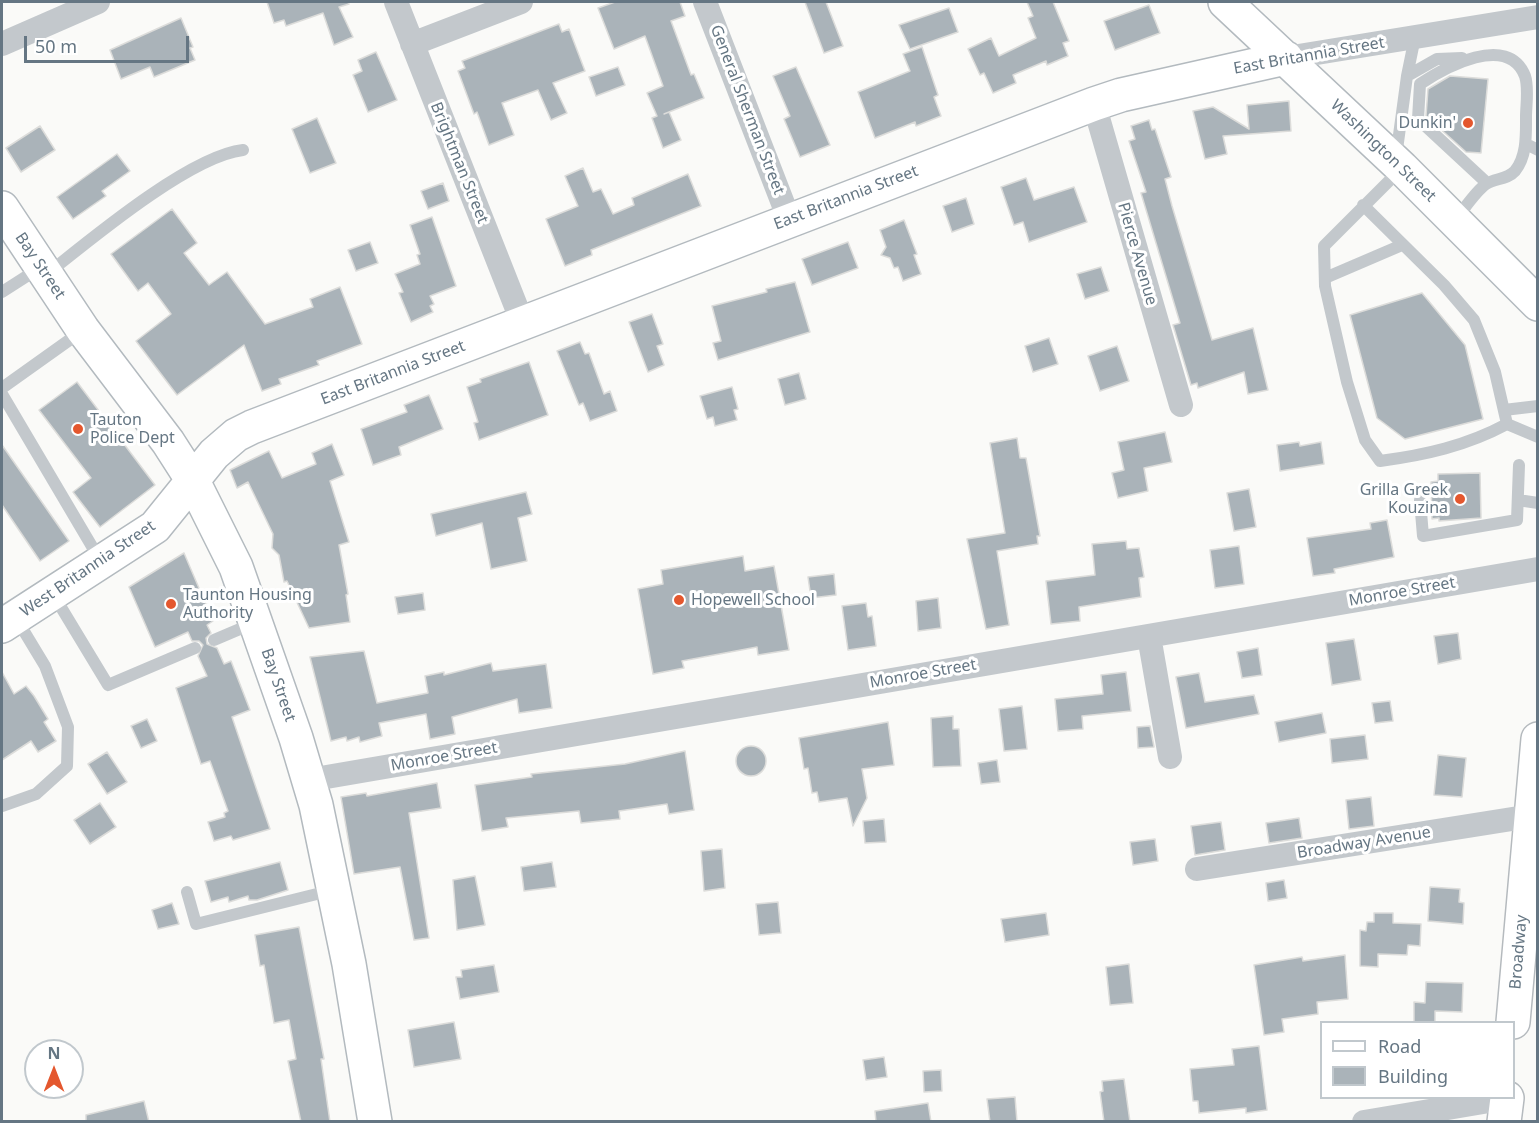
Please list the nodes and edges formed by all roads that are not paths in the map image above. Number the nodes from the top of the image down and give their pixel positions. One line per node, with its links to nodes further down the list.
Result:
1 (98, 2): 8 (street)
2 (396, 2): 9 (street, Brightman Street)
3 (521, 2): 9 (street)
4 (705, 2): 20 (street, General Sherman Street)
5 (1225, 2): 10 (street, Washington Street)
6 (1538, 17): 7 (street, East Britannia Street)
7 (1415, 37): 10 (street, East Britannia Street); 12 (lane)
8 (2, 44)
9 (412, 44): 27 (street, Brightman Street)
10 (1286, 58): 13 (street, East Britannia Street); 16 (street, Washington Street)
11 (1469, 58): 12 (lane); 14 (lane); 17 (lane)
12 (1407, 76): 16 (lane)
13 (1094, 104): 20 (street, East Britannia Street); 31 (street, Pierce Avenue)
14 (1534, 145): 17 (lane)
15 (243, 150): 23 (lane)
16 (1399, 165): 18 (lane); 21 (street, Washington Street)
17 (1487, 183): 21 (lane)
18 (1363, 205): 22 (lane); 24 (lane)
19 (2, 208): 23 (street, Bay Street)
20 (789, 219): 27 (street, East Britannia Street)
21 (1454, 221): 26 (street, Washington Street)
22 (1402, 245): 24 (lane); 33 (lane)
23 (44, 271): 25 (lane); 28 (street, Bay Street)
24 (1325, 282): 34 (lane)
25 (2, 292)
26 (1538, 304)
27 (523, 324): 37 (street, East Britannia Street)
28 (83, 330): 29 (lane); 37 (street, Bay Street)
29 (2, 388)
30 (2, 394): 41 (lane)
31 (1181, 405)
32 (1538, 406): 33 (lane)
33 (1503, 410): 34 (lane)
34 (1507, 424): 35 (lane)
35 (1538, 436)
36 (1519, 465): 39 (lane)
37 (193, 481): 41 (street, West Britannia Street); 45 (street, Bay Street)
38 (1420, 500): 39 (lane)
39 (1518, 500): 40 (lane)
40 (1538, 502)
41 (101, 563): 43 (street, West Britannia Street)
42 (1538, 569): 46 (street, Monroe Street)
43 (52, 593): 44 (street, West Britannia Street); 48 (lane)
44 (9, 621): 53 (lane)
45 (257, 621): 47 (lane); 51 (street, Bay Street)
46 (1149, 636): 50 (street); 51 (street, Monroe Street)
47 (214, 640)
48 (195, 648)
49 (1538, 739): 52 (street, Broadway)
50 (1170, 757)
51 (309, 780): 55 (street, Bay Street)
52 (1534, 799): 54 (street, Broadway Avenue); 57 (street, Broadway)
53 (2, 806)
54 (1197, 869)
55 (334, 890): 56 (lane); 60 (street, Bay Street)
56 (187, 892)
57 (1513, 1021)
58 (1501, 1099): 61 (street)
59 (1507, 1099): 62 (street)
60 (375, 1122)
61 (1364, 1122)
62 (1504, 1122)

